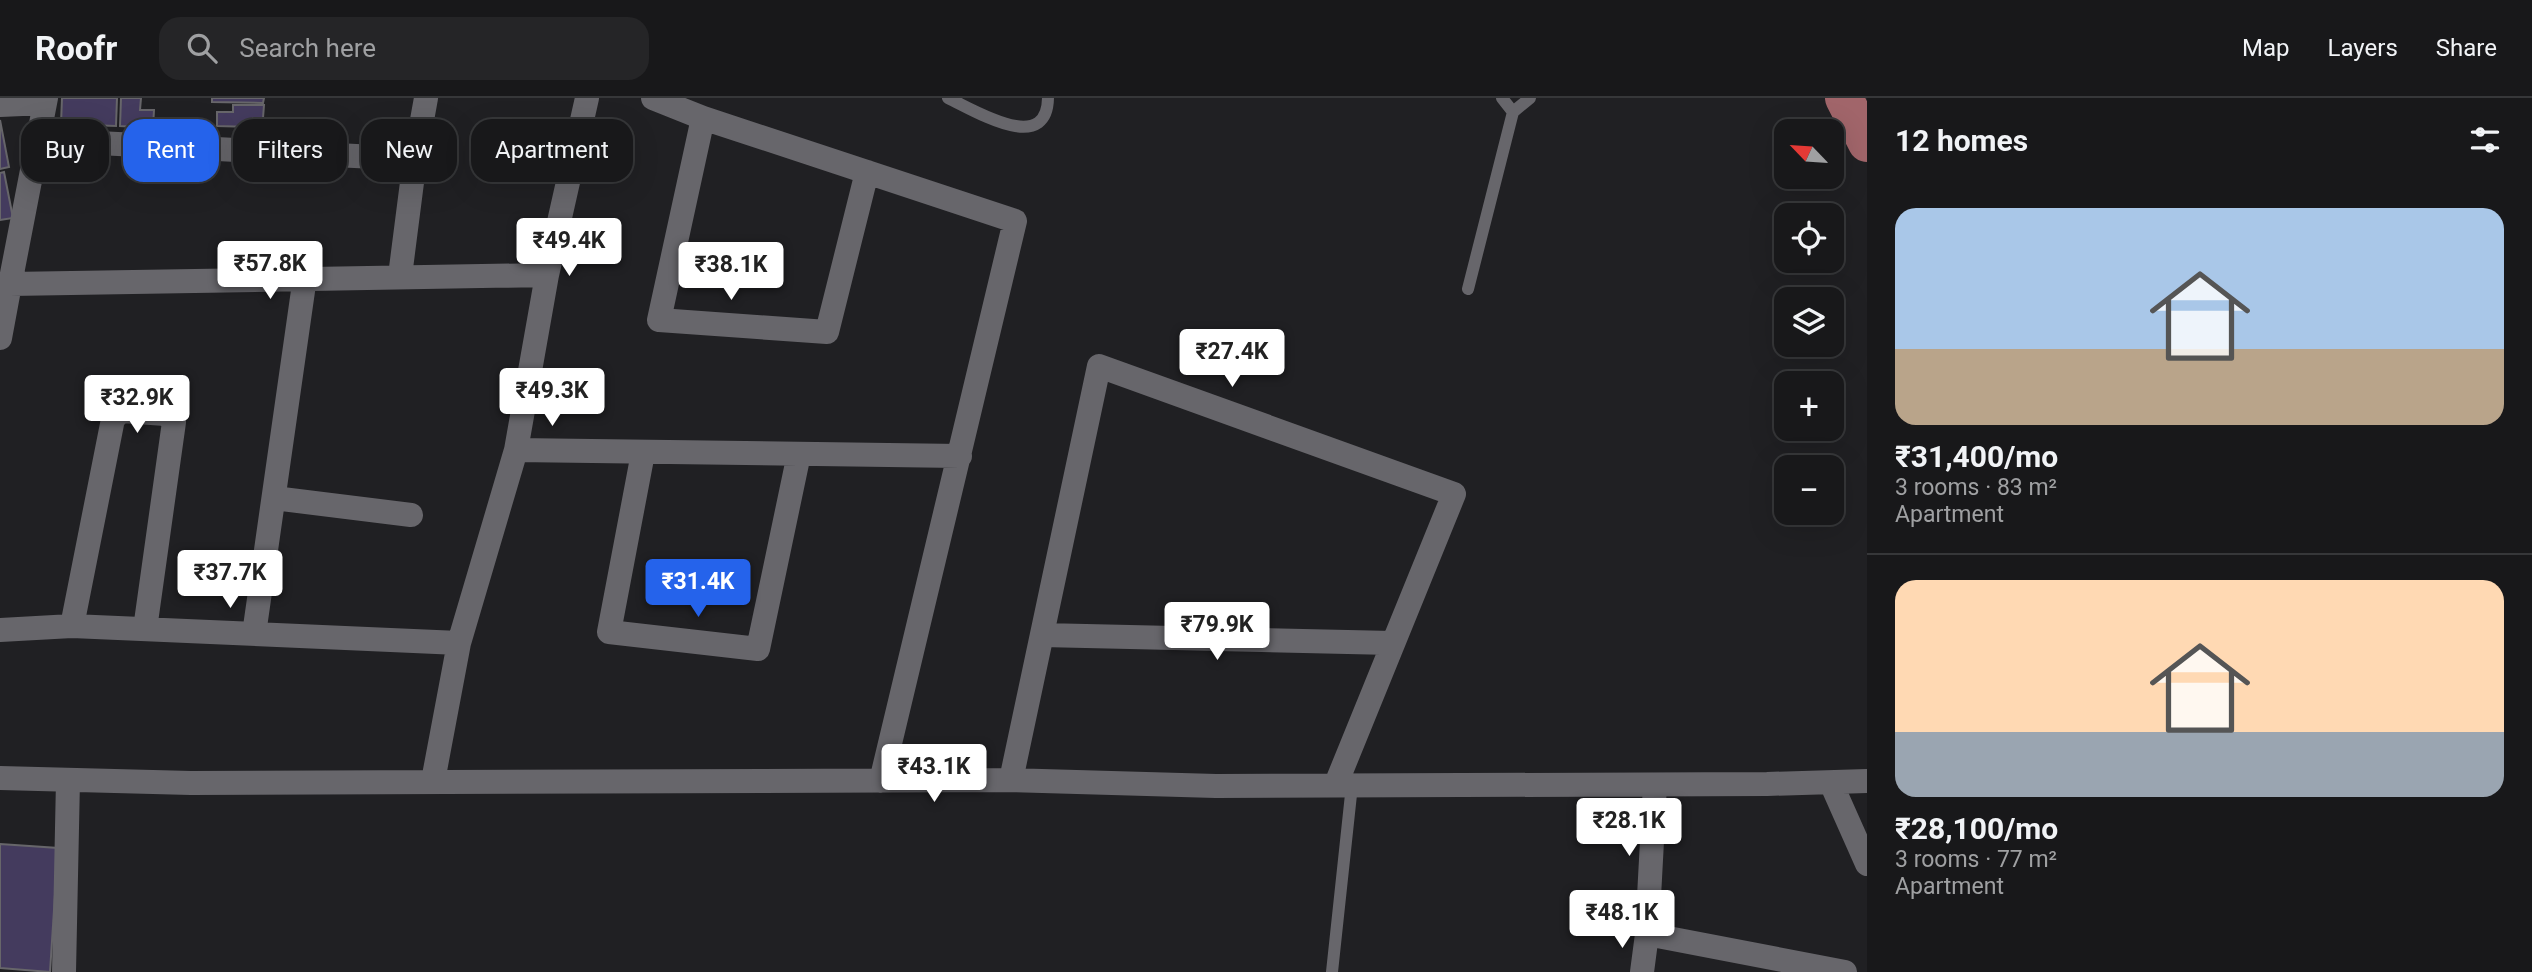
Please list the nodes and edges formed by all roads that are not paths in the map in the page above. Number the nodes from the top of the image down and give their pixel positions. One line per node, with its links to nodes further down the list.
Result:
1 (426, 98): 14 (street)
2 (587, 98): 22 (street)
3 (653, 98): 12 (street)
4 (948, 98): 5 (lane)
5 (1048, 98)
6 (1503, 98): 11 (lane)
7 (1531, 98): 11 (lane)
8 (1844, 98): 15 (main road)
9 (46, 100): 10 (street); 13 (street)
10 (0, 105)
11 (1513, 112): 26 (lane)
12 (703, 118): 18 (street); 18 (street)
13 (43, 119)
14 (422, 119)
15 (1867, 143)
16 (109, 144): 17 (street)
17 (361, 156)
18 (867, 172): 31 (street)
19 (26, 182): 21 (street)
20 (412, 182): 23 (street)
21 (8, 243): 25 (street)
22 (547, 275): 23 (street); 28 (street)
23 (400, 276): 24 (street)
24 (305, 277): 25 (street); 32 (street)
25 (10, 284): 27 (street)
26 (1468, 289)
27 (0, 338)
28 (516, 450): 29 (street); 39 (street)
29 (643, 453): 30 (street); 30 (street)
30 (799, 454): 31 (street)
31 (960, 456): 45 (street)
32 (274, 498): 33 (street); 37 (street)
33 (411, 515)
34 (72, 626): 35 (street); 35 (street); 36 (street)
35 (145, 629): 37 (street)
36 (0, 630)
37 (254, 634): 39 (street)
38 (1042, 635): 40 (street); 40 (street); 43 (street)
39 (459, 643): 44 (street)
40 (1392, 643): 48 (street)
41 (0, 778): 42 (street)
42 (68, 780): 44 (street); 52 (street)
43 (1011, 780): 45 (street); 48 (street)
44 (433, 781): 45 (street)
45 (881, 781)
46 (1867, 781): 47 (street)
47 (1831, 783): 49 (street); 50 (street)
48 (1344, 785): 49 (street); 53 (lane)
49 (1655, 785): 51 (street)
50 (1867, 864)
51 (1647, 934): 54 (street); 55 (street)
52 (64, 972)
53 (1332, 972)
54 (1642, 972)
55 (1845, 972)

